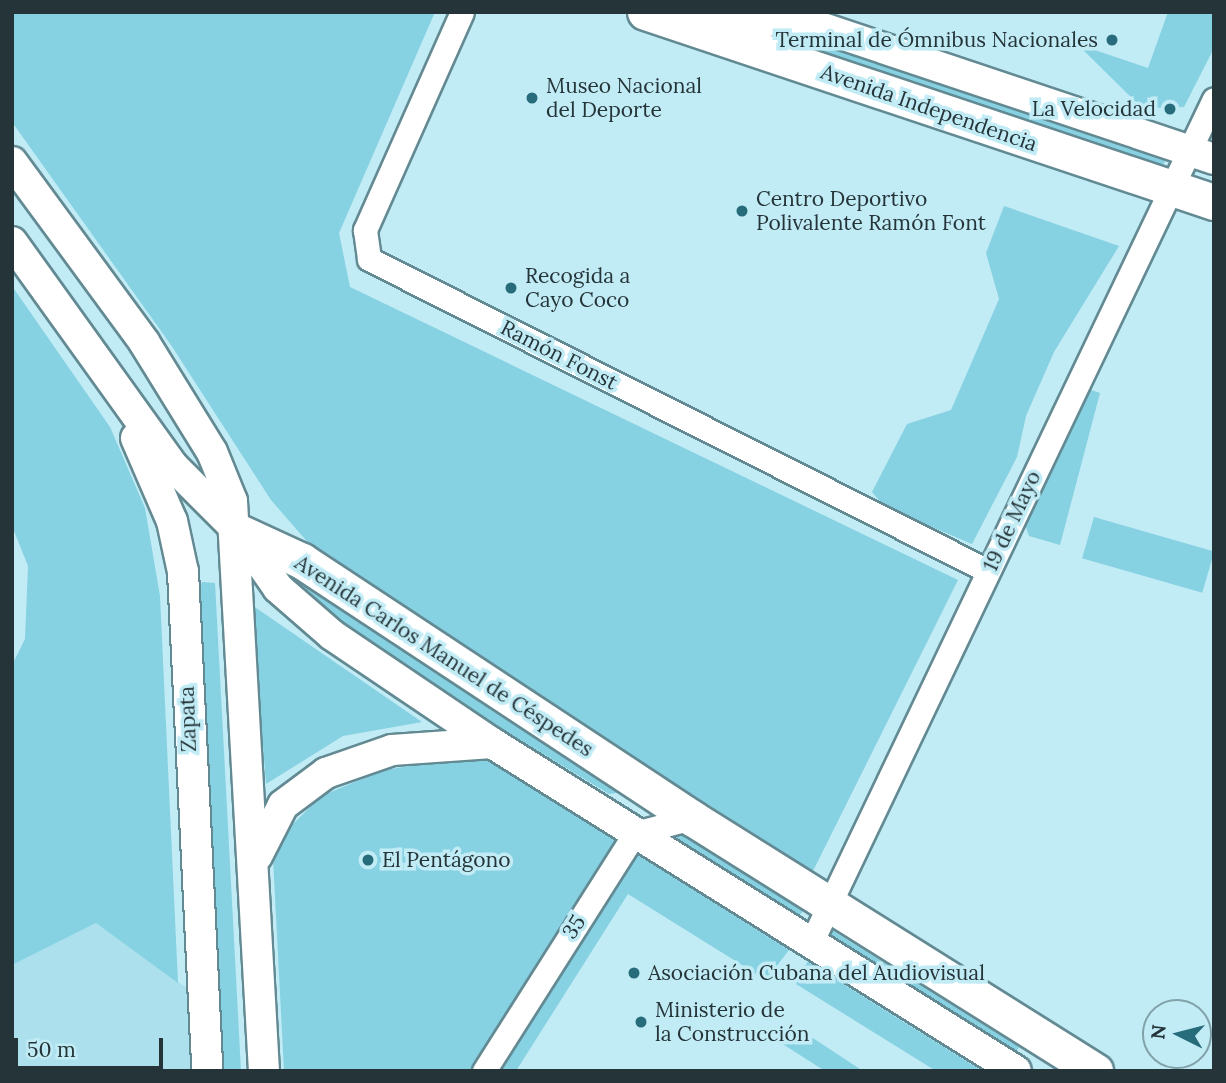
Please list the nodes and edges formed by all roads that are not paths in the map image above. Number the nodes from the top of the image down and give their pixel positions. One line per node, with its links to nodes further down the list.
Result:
1 (462, 12): 13 (street, Ramón Fonst)
2 (645, 12): 4 (highway, Avenida Independencia)
3 (780, 14): 4 (highway); 6 (main road, Avenida Independencia)
4 (689, 27): 8 (highway, Avenida Independencia)
5 (1214, 99): 6 (street, 19 de Mayo)
6 (1202, 155): 8 (street, 19 de Mayo)
7 (12, 162): 12 (main road)
8 (1171, 188): 9 (highway, Avenida Independencia); 13 (street, 19 de Mayo)
9 (1214, 202)
10 (12, 242): 11 (main road, Zapata)
11 (109, 381): 12 (main road, Zapata); 21 (main road, Zapata)
12 (239, 532): 14 (main road, Avenida Carlos Manuel de Céspedes); 15 (highway, Avenida Carlos Manuel de Céspedes); 17 (main road)
13 (988, 571): 18 (street, 19 de Mayo)
14 (492, 743): 16 (main road, Avenida Carlos Manuel de Céspedes); 17 (main road)
15 (692, 818): 16 (street); 18 (highway, Avenida Carlos Manuel de Céspedes)
16 (635, 834): 19 (main road, Avenida Carlos Manuel de Céspedes); 23 (street, 35)
17 (254, 870): 22 (main road)
18 (826, 903): 19 (street, 19 de Mayo); 20 (highway, Avenida Carlos Manuel de Céspedes)
19 (811, 943): 24 (main road, Avenida Carlos Manuel de Céspedes)
20 (1040, 1037): 25 (highway); 26 (highway, Avenida Carlos Manuel de Céspedes)
21 (207, 1071)
22 (264, 1071)
23 (484, 1071)
24 (1016, 1071)
25 (1064, 1071)
26 (1095, 1071)

